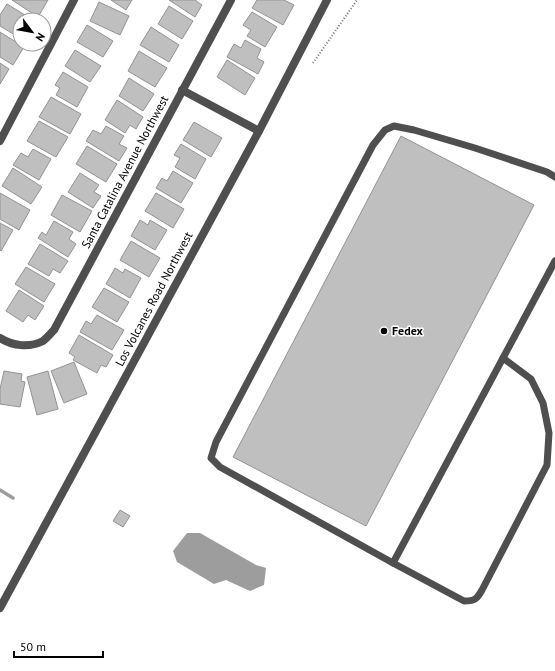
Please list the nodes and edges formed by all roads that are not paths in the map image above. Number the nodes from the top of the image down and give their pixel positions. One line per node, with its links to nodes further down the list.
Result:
1 (74, 0): 6 (street)
2 (231, 0): 4 (street, Santa Catalina Avenue Northwest)
3 (327, 0): 5 (street, Los Volcanes Road Northwest)
4 (182, 90): 5 (street); 9 (street, Santa Catalina Avenue Northwest)
5 (259, 131): 12 (street, Los Volcanes Road Northwest)
6 (0, 141)
7 (555, 177): 11 (lane)
8 (555, 260): 10 (lane)
9 (0, 338)
10 (503, 358): 11 (lane); 11 (lane)
11 (393, 563)
12 (0, 608)

